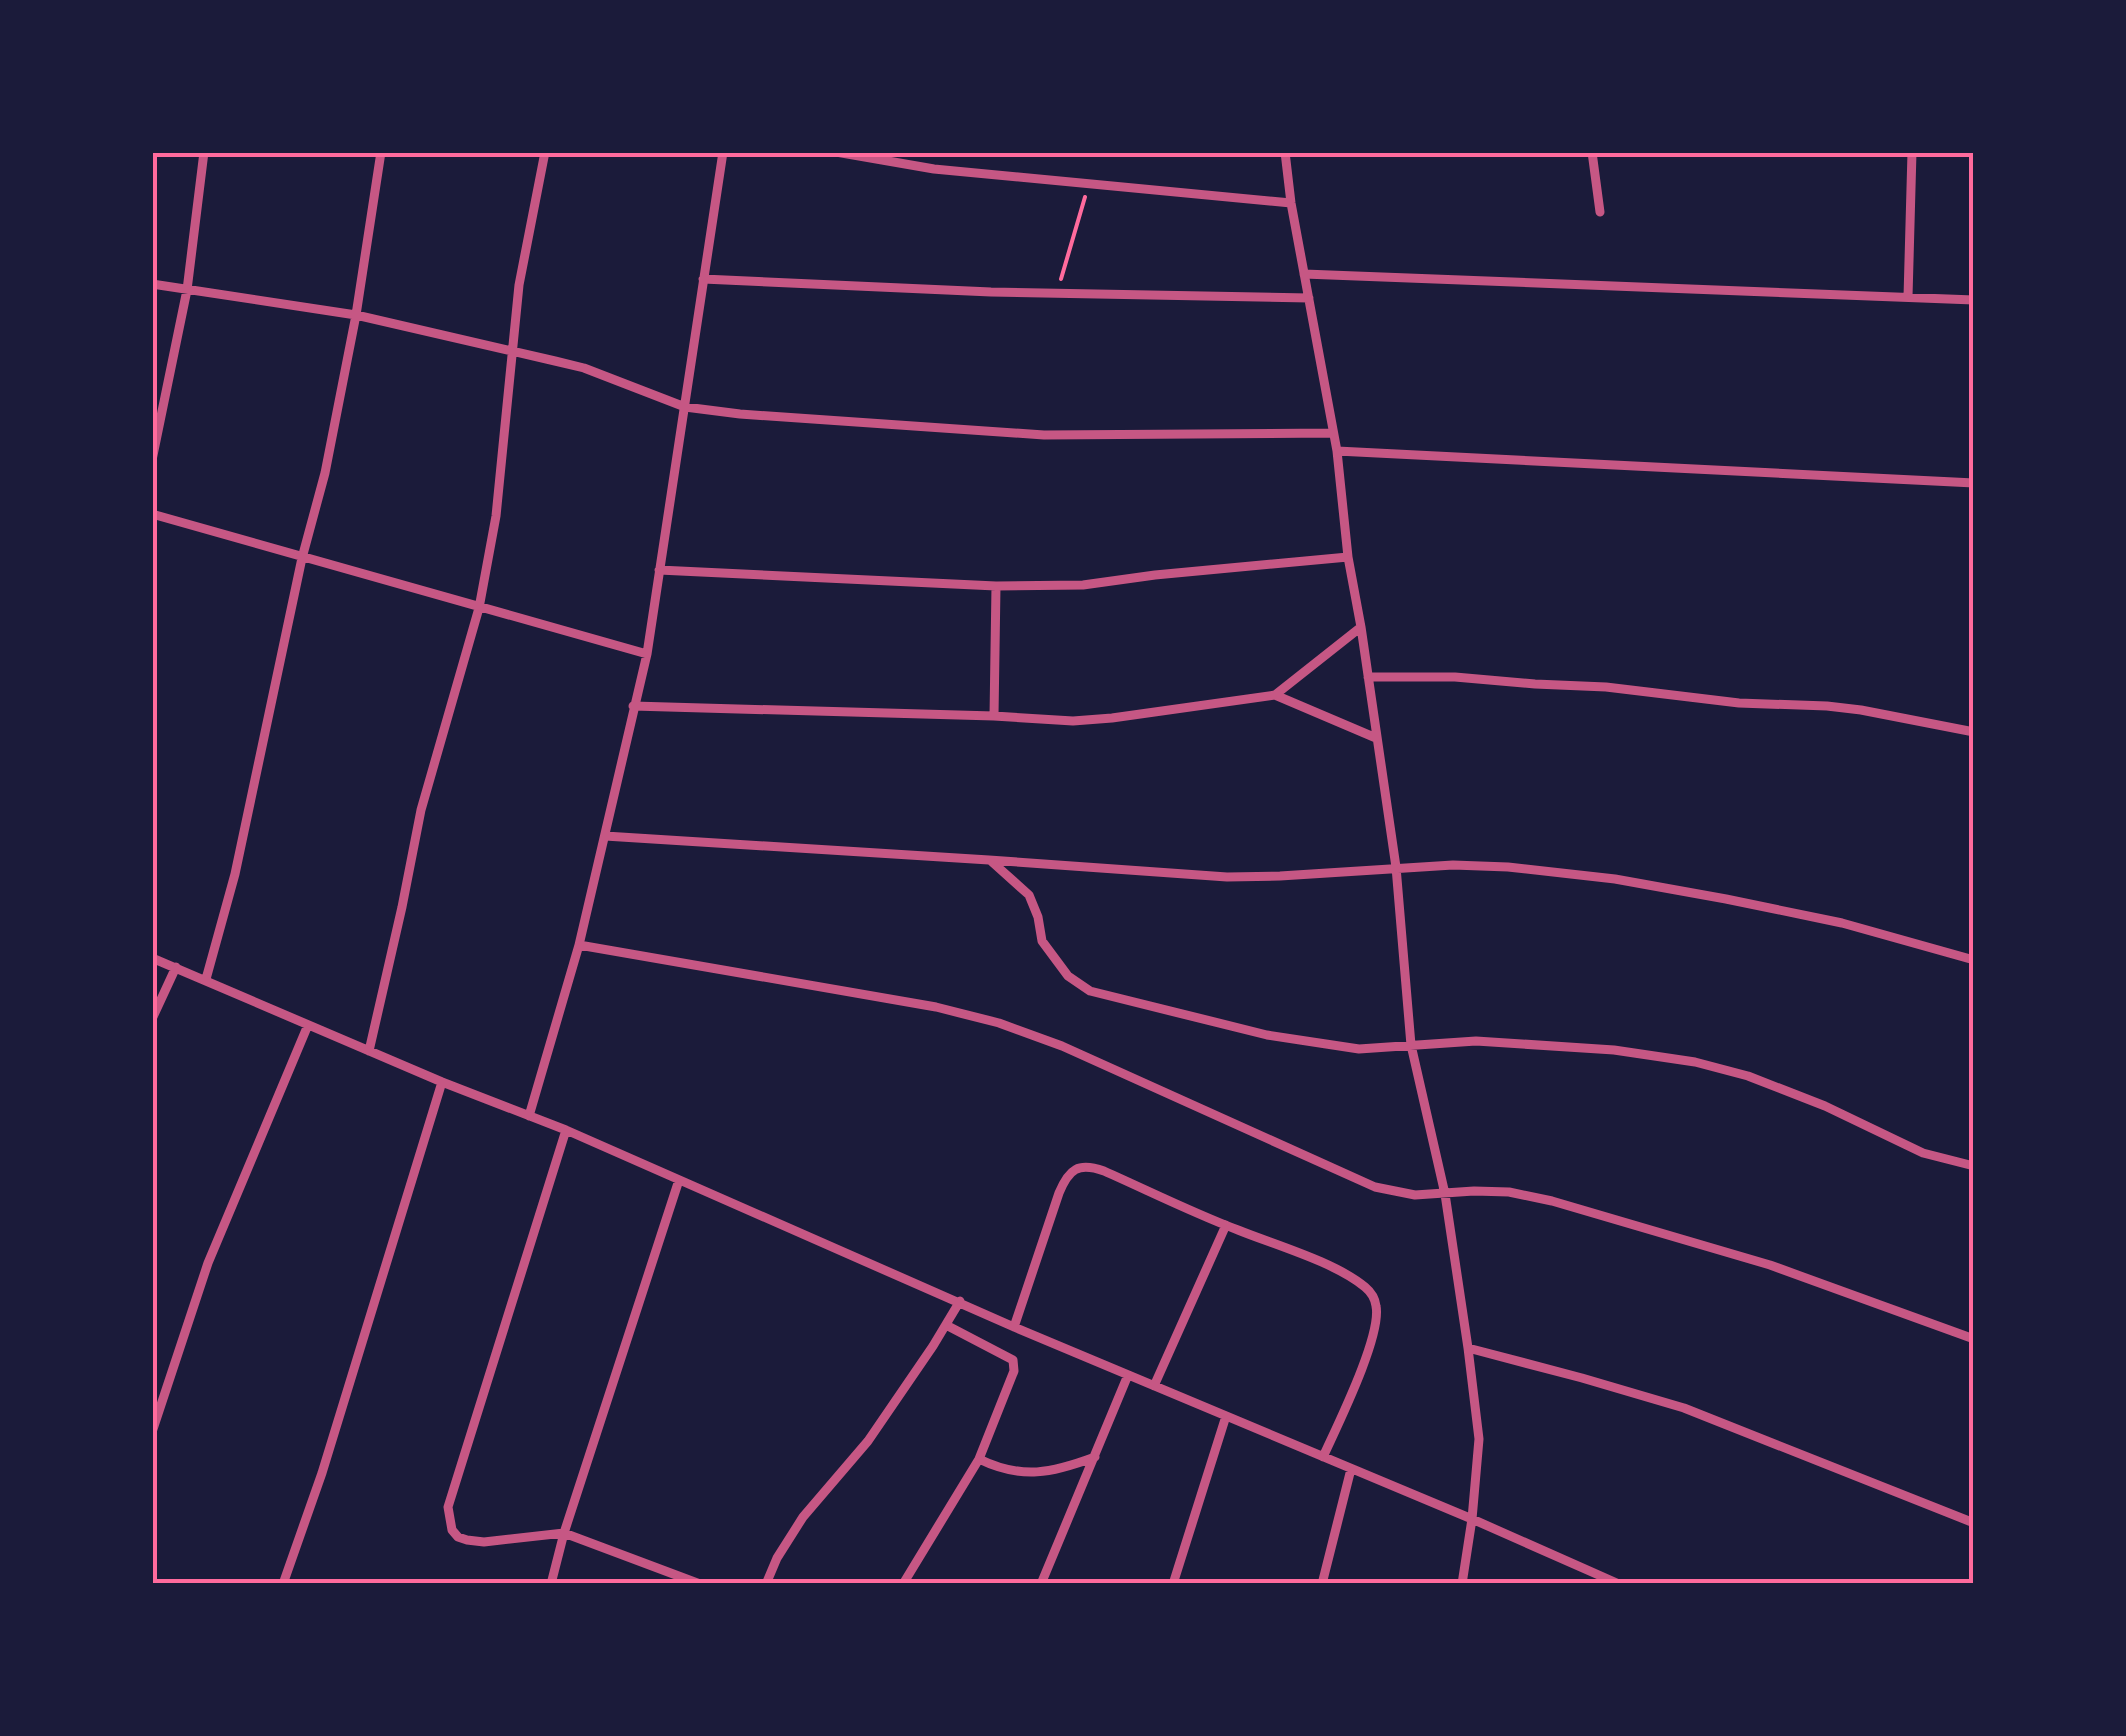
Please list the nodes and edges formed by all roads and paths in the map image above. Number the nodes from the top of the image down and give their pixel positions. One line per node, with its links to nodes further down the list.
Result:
1 (204, 152): 16 (street)
2 (380, 152): 21 (street)
3 (544, 152): 22 (street)
4 (722, 152): 14 (street)
5 (836, 152): 9 (street)
6 (1285, 152): 11 (street)
7 (1592, 152): 12 (street)
8 (1912, 152): 18 (street)
9 (898, 158): 10 (street)
10 (1089, 182): 11 (street); 17 (path)
11 (1291, 203): 13 (street)
12 (1600, 212)
13 (1304, 274): 18 (street); 19 (street)
14 (702, 279): 17 (street); 23 (street)
15 (152, 284): 16 (street)
16 (187, 290): 21 (street); 26 (street)
17 (1057, 293): 19 (street)
18 (1908, 297): 20 (street)
19 (1308, 298): 24 (street)
20 (1974, 300)
21 (356, 316): 22 (street); 30 (street)
22 (512, 353): 23 (street); 33 (street)
23 (685, 407): 24 (street); 31 (street)
24 (1332, 433): 25 (street)
25 (1336, 452): 27 (street); 29 (street)
26 (152, 460)
27 (1974, 483)
28 (152, 514): 30 (street)
29 (1348, 557): 32 (street); 34 (street)
30 (302, 558): 33 (street); 49 (street)
31 (659, 570): 32 (street); 35 (street)
32 (996, 586): 39 (street)
33 (479, 608): 35 (street); 53 (street)
34 (1361, 628): 36 (street); 37 (street)
35 (647, 654): 38 (street)
36 (1368, 676): 40 (street); 41 (street)
37 (1275, 694): 39 (street); 41 (street)
38 (633, 706): 39 (street); 42 (street)
39 (994, 716)
40 (1974, 732)
41 (1376, 738): 44 (street)
42 (605, 836): 43 (street); 45 (street)
43 (989, 860): 44 (street); 52 (street)
44 (1396, 867): 47 (street); 52 (street)
45 (579, 945): 55 (street); 59 (street)
46 (152, 958): 48 (street)
47 (1974, 960)
48 (176, 967): 49 (street); 50 (street)
49 (206, 979): 51 (street)
50 (152, 1019)
51 (308, 1025): 53 (street); 69 (street)
52 (1411, 1045): 57 (street); 59 (street)
53 (369, 1051): 54 (street)
54 (442, 1082): 55 (street); 77 (street)
55 (529, 1116): 56 (street)
56 (566, 1130): 58 (street); 76 (street)
57 (1974, 1166)
58 (680, 1180): 61 (street); 76 (street)
59 (1445, 1194): 64 (street); 65 (street)
60 (1226, 1226): 63 (street); 67 (street); 71 (street)
61 (960, 1301): 62 (street); 63 (street)
62 (946, 1325): 72 (street); 80 (street)
63 (1014, 1326): 66 (street)
64 (1974, 1340)
65 (1468, 1348): 74 (street); 75 (street)
66 (1128, 1374): 67 (street); 70 (street)
67 (1154, 1386): 68 (street)
68 (1226, 1416): 71 (street); 83 (street)
69 (152, 1432)
70 (1095, 1457): 72 (street); 82 (street)
71 (1324, 1457): 73 (street)
72 (979, 1459): 81 (street)
73 (1351, 1469): 74 (street); 84 (street)
74 (1472, 1518): 85 (street); 86 (street)
75 (1974, 1523)
76 (564, 1533): 78 (street); 79 (street)
77 (283, 1584)
78 (551, 1584)
79 (700, 1584)
80 (766, 1584)
81 (903, 1584)
82 (1041, 1584)
83 (1174, 1584)
84 (1322, 1584)
85 (1462, 1584)
86 (1619, 1584)

